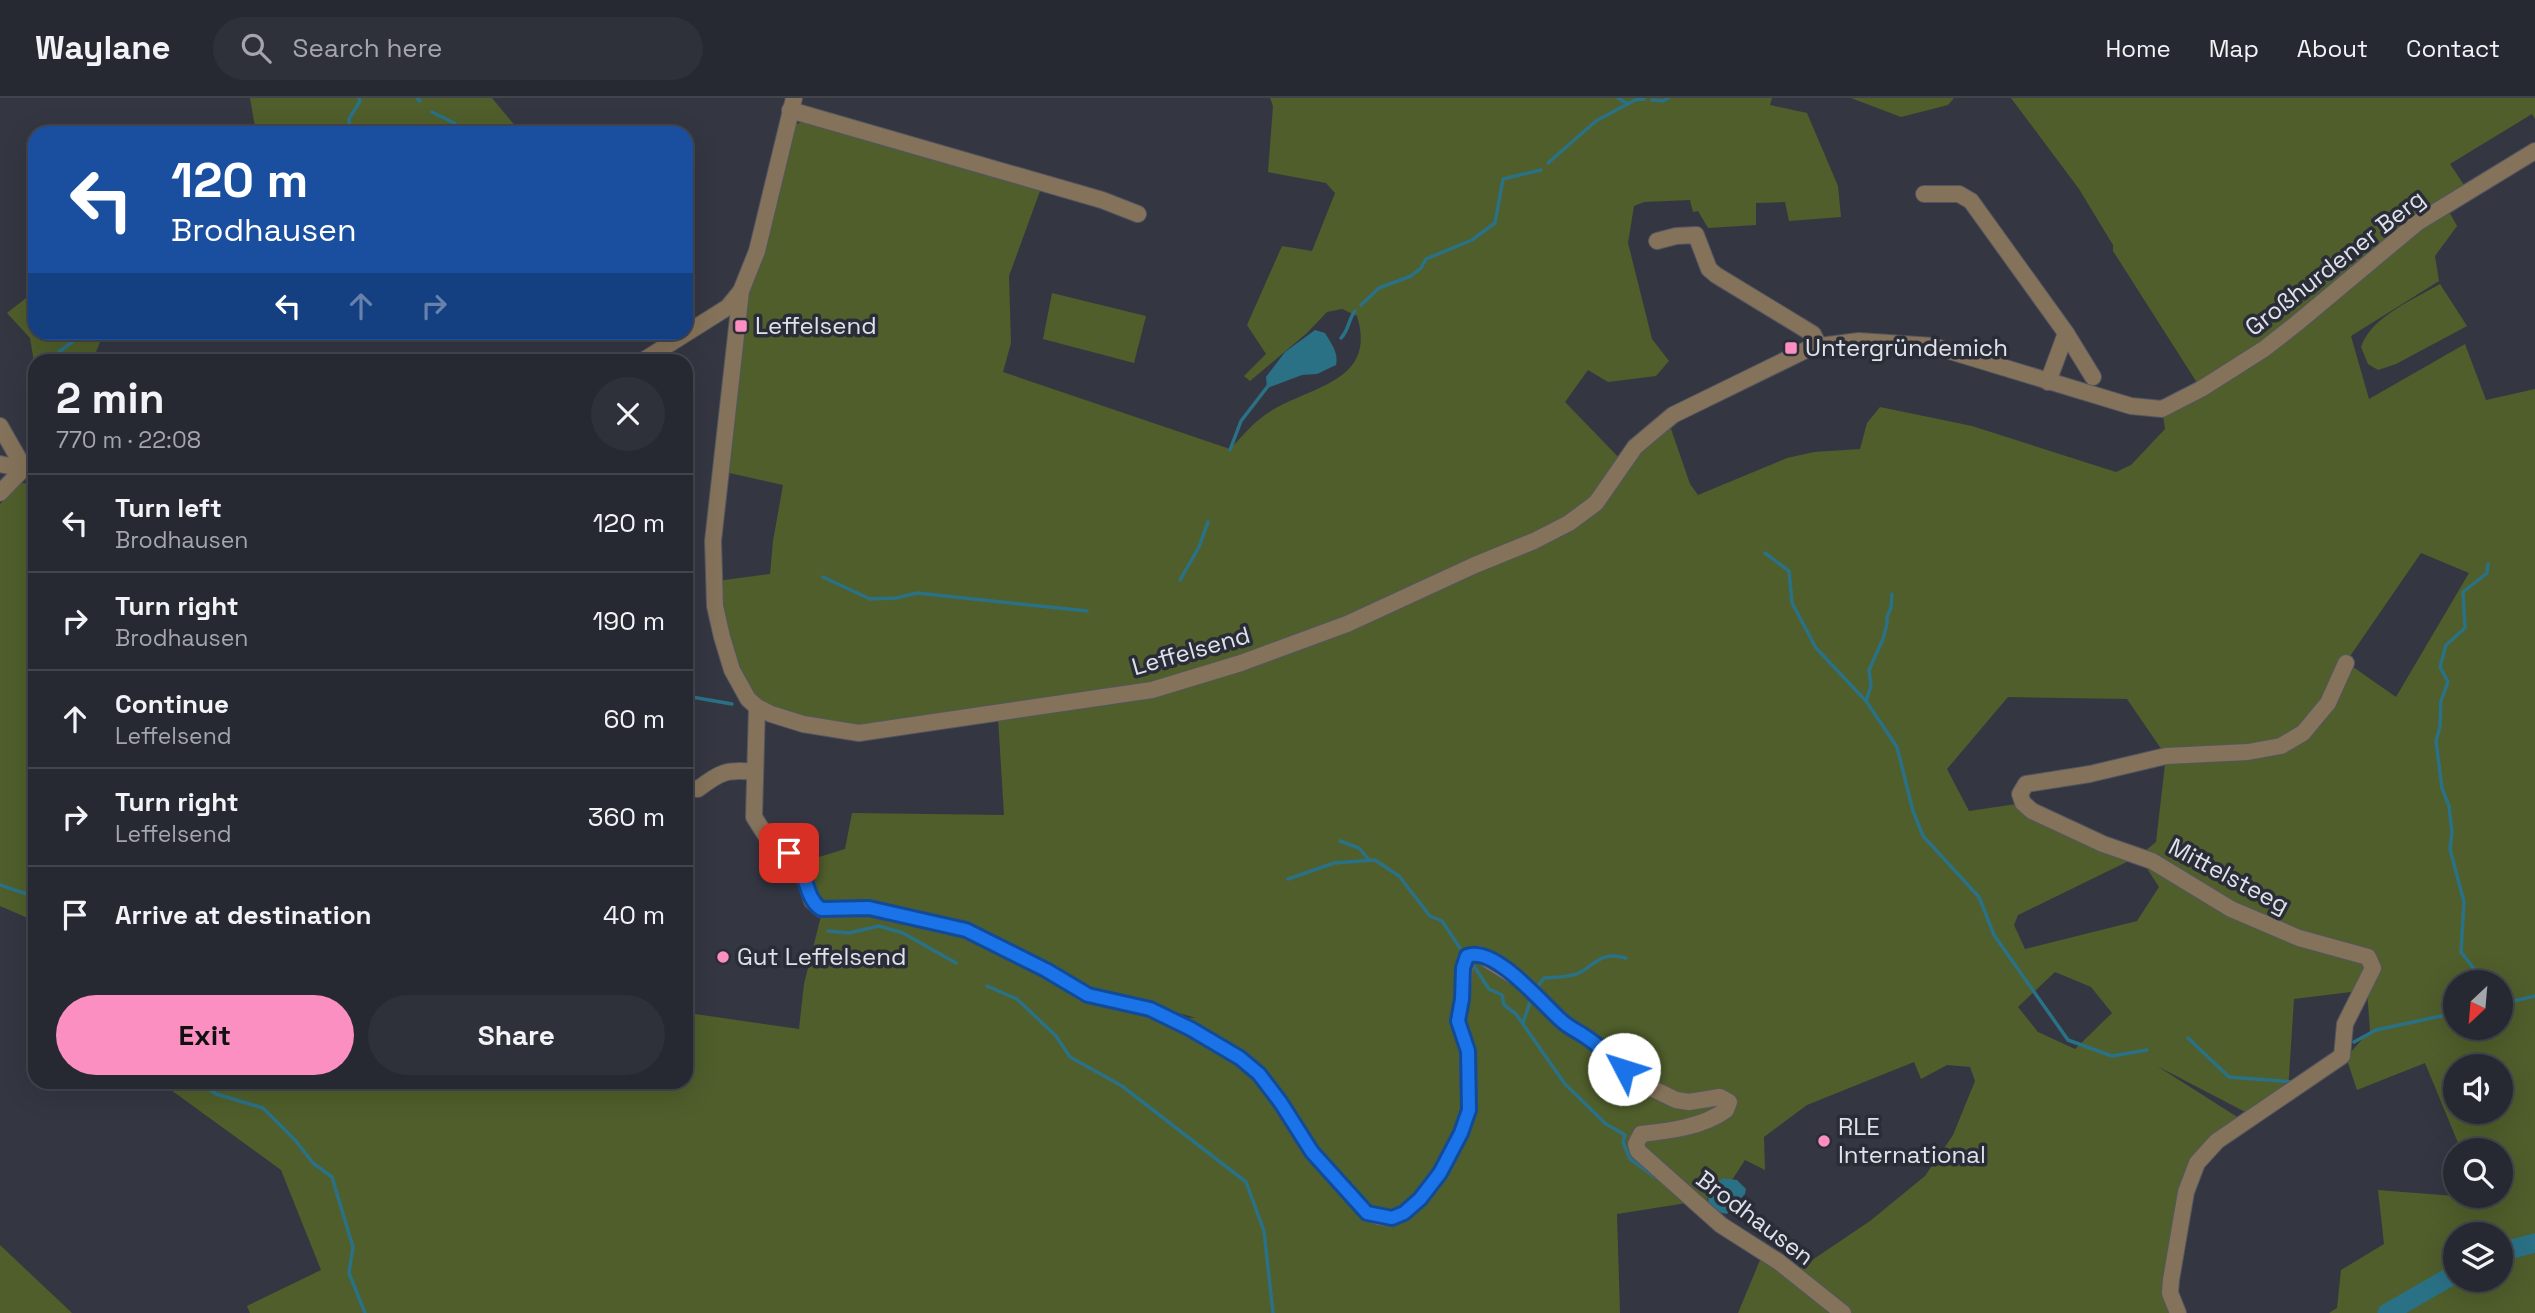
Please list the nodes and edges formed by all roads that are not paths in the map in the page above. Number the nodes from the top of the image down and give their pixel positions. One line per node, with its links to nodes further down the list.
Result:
1 (792, 104): 4 (street); 6 (street)
2 (2535, 151): 13 (street, Großhurdener Berg)
3 (1924, 194): 8 (street)
4 (1138, 214)
5 (1657, 241): 10 (street)
6 (741, 292): 7 (street); 21 (street)
7 (693, 329)
8 (2066, 333): 12 (street); 13 (street)
9 (676, 340): 11 (street)
10 (1819, 346): 13 (street); 21 (street, Leffelsend)
11 (654, 354)
12 (2093, 377)
13 (2048, 382)
14 (0, 426): 16 (street)
15 (0, 464): 17 (street)
16 (28, 468)
17 (28, 469)
18 (28, 470): 19 (street)
19 (0, 493)
20 (2346, 663): 25 (street, Mittelsteeg)
21 (757, 707): 22 (street)
22 (755, 772): 23 (street); 24 (street, Brodhausen)
23 (693, 789)
24 (1843, 1313)
25 (2178, 1313)

